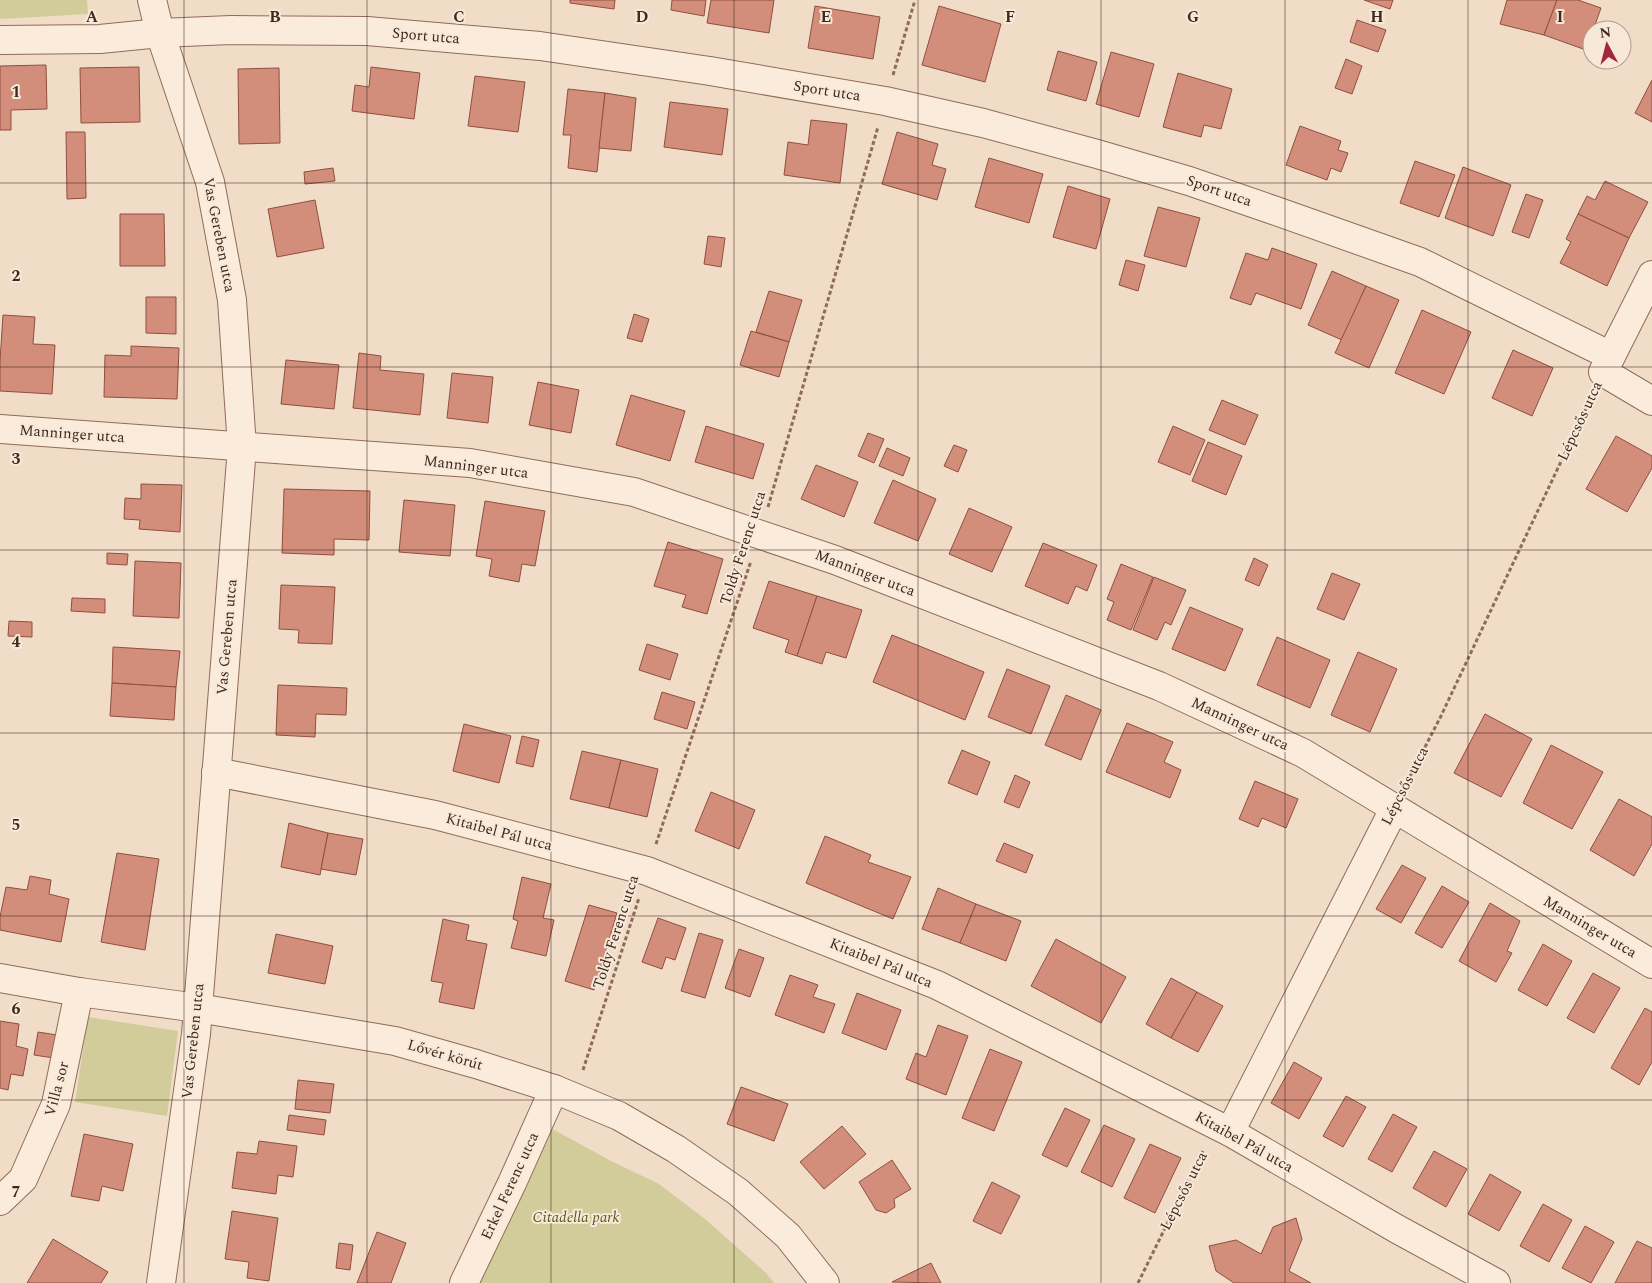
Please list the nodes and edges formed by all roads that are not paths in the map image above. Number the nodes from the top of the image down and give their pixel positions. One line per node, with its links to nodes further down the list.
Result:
1 (152, 0): 2 (street, Vas Gereben utca)
2 (160, 33): 3 (street, Sport utca); 5 (street, Sport utca); 8 (street, Vas Gereben utca)
3 (0, 40)
4 (1652, 274): 5 (street)
5 (1607, 364): 6 (street, Sport utca)
6 (1652, 401)
7 (0, 429): 8 (street, Manninger utca)
8 (242, 448): 9 (street, Vas Gereben utca); 10 (street, Manninger utca)
9 (216, 772): 14 (street, Vas Gereben utca); 16 (street, Kitaibel Pál utca)
10 (1394, 809): 11 (street, Manninger utca); 16 (street, Lépcsős utca)
11 (1652, 964)
12 (0, 978): 13 (street, Lővér körút)
13 (79, 992): 14 (street, Lővér körút); 17 (street, Villa sor)
14 (198, 1008): 15 (street, Lővér körút); 18 (street, Vas Gereben utca)
15 (564, 1093): 19 (street, Erkel Ferenc utca); 20 (street, Lővér körút)
16 (1230, 1132): 21 (street, Kitaibel Pál utca)
17 (0, 1201)
18 (161, 1283)
19 (464, 1283)
20 (825, 1283)
21 (1496, 1283)

